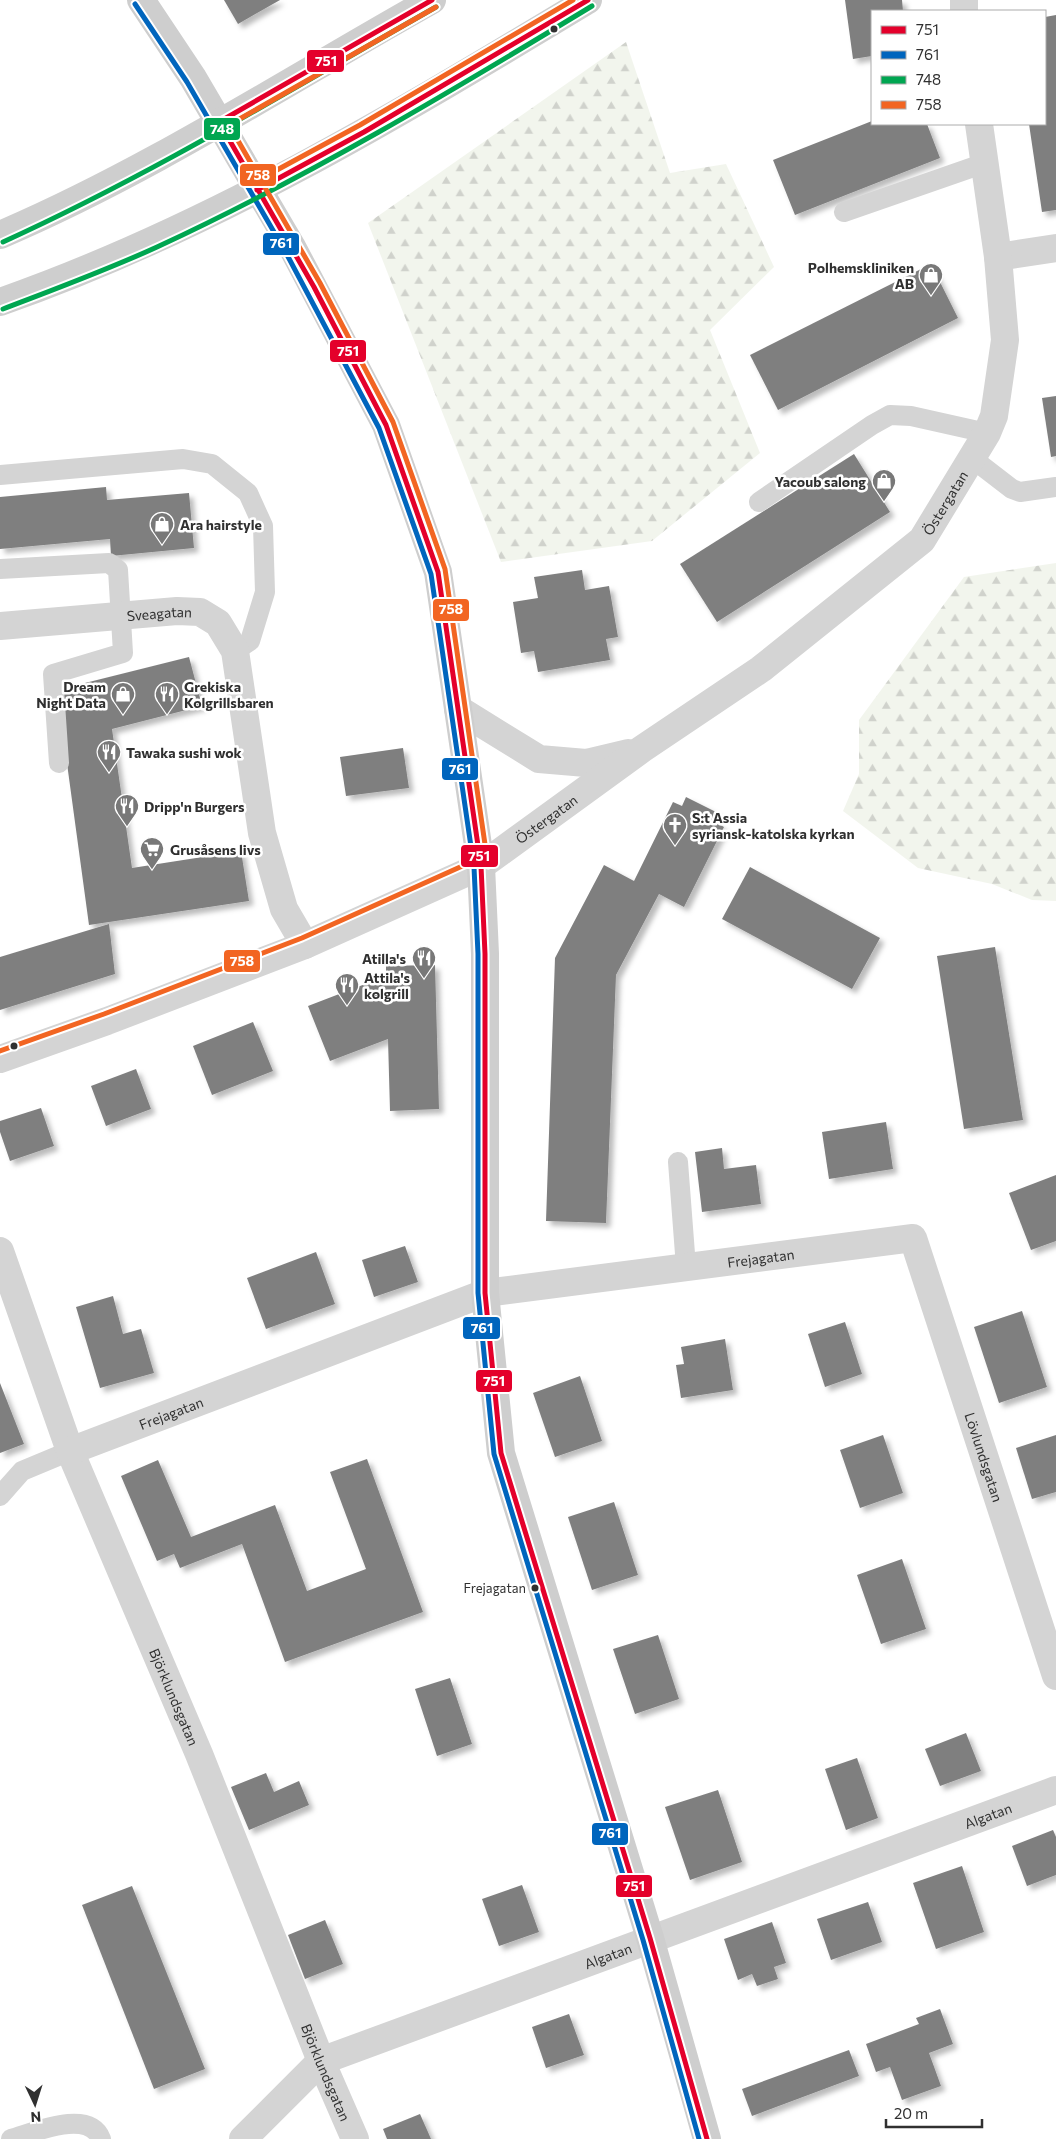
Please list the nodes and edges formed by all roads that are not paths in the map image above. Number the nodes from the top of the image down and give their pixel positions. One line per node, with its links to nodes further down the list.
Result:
1 (141, 0): 4 (street)
2 (432, 0): 4 (street)
3 (588, 0): 7 (street)
4 (219, 122): 7 (street); 9 (street)
5 (979, 125): 6 (street, Östergatan)
6 (985, 163): 8 (lane); 11 (street, Östergatan)
7 (257, 190): 12 (street); 22 (street)
8 (844, 212)
9 (0, 235)
10 (1056, 248): 11 (street)
11 (998, 257): 13 (street, Östergatan)
12 (0, 302)
13 (987, 433): 14 (street, Östergatan); 17 (lane)
14 (973, 459): 16 (lane); 23 (street, Östergatan)
15 (0, 475): 21 (lane)
16 (1056, 487)
17 (758, 502)
18 (0, 570): 19 (lane)
19 (121, 616): 20 (street, Sveagatan); 21 (street, Sveagatan); 24 (lane)
20 (0, 626)
21 (235, 651): 26 (street, Sveagatan)
22 (458, 709): 23 (street, Östergatan); 25 (street)
23 (642, 749): 25 (street, Östergatan)
24 (59, 763)
25 (482, 866): 26 (street, Östergatan); 32 (street)
26 (306, 945): 27 (street, Östergatan)
27 (0, 1059)
28 (678, 1162): 31 (lane)
29 (913, 1238): 31 (street, Frejagatan); 37 (street, Lövlundsgatan)
30 (0, 1251): 33 (street, Björklundsgatan)
31 (686, 1267): 32 (street, Frejagatan)
32 (485, 1293): 33 (street, Frejagatan); 39 (street)
33 (70, 1451): 34 (lane); 40 (street, Björklundsgatan)
34 (22, 1471): 35 (lane); 36 (lane)
35 (0, 1474)
36 (0, 1496)
37 (1056, 1676)
38 (1056, 1790): 39 (street, Algatan)
39 (650, 1938): 40 (street, Algatan); 45 (street)
40 (321, 2061): 43 (street, Algatan); 44 (street, Björklundsgatan)
41 (11, 2139): 42 (lane)
42 (101, 2139)
43 (243, 2139)
44 (355, 2139)
45 (707, 2139)

